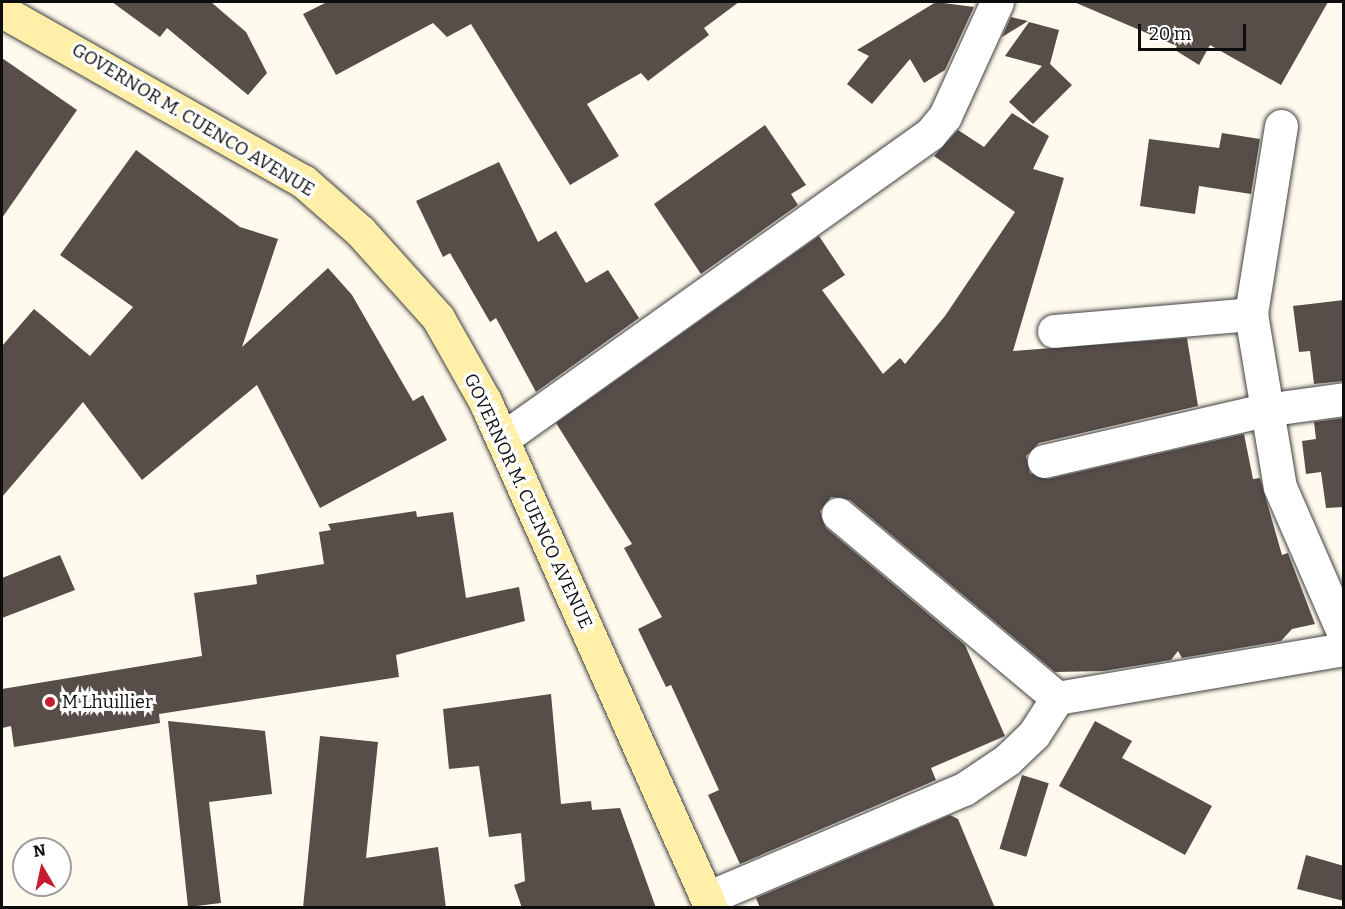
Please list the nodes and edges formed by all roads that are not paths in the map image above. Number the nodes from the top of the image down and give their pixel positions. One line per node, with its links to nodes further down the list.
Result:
1 (997, 2): 8 (street)
2 (7, 8): 8 (main road, GOVERNOR M. CUENCO AVENUE)
3 (1281, 126): 4 (street)
4 (1251, 314): 5 (street); 7 (street)
5 (1054, 331)
6 (1344, 399): 7 (street)
7 (1265, 410): 9 (street); 11 (street)
8 (502, 439): 14 (main road, GOVERNOR M. CUENCO AVENUE)
9 (1044, 462)
10 (838, 514): 13 (street)
11 (1344, 634)
12 (1344, 649): 13 (street)
13 (1057, 698): 14 (street)
14 (709, 903)

